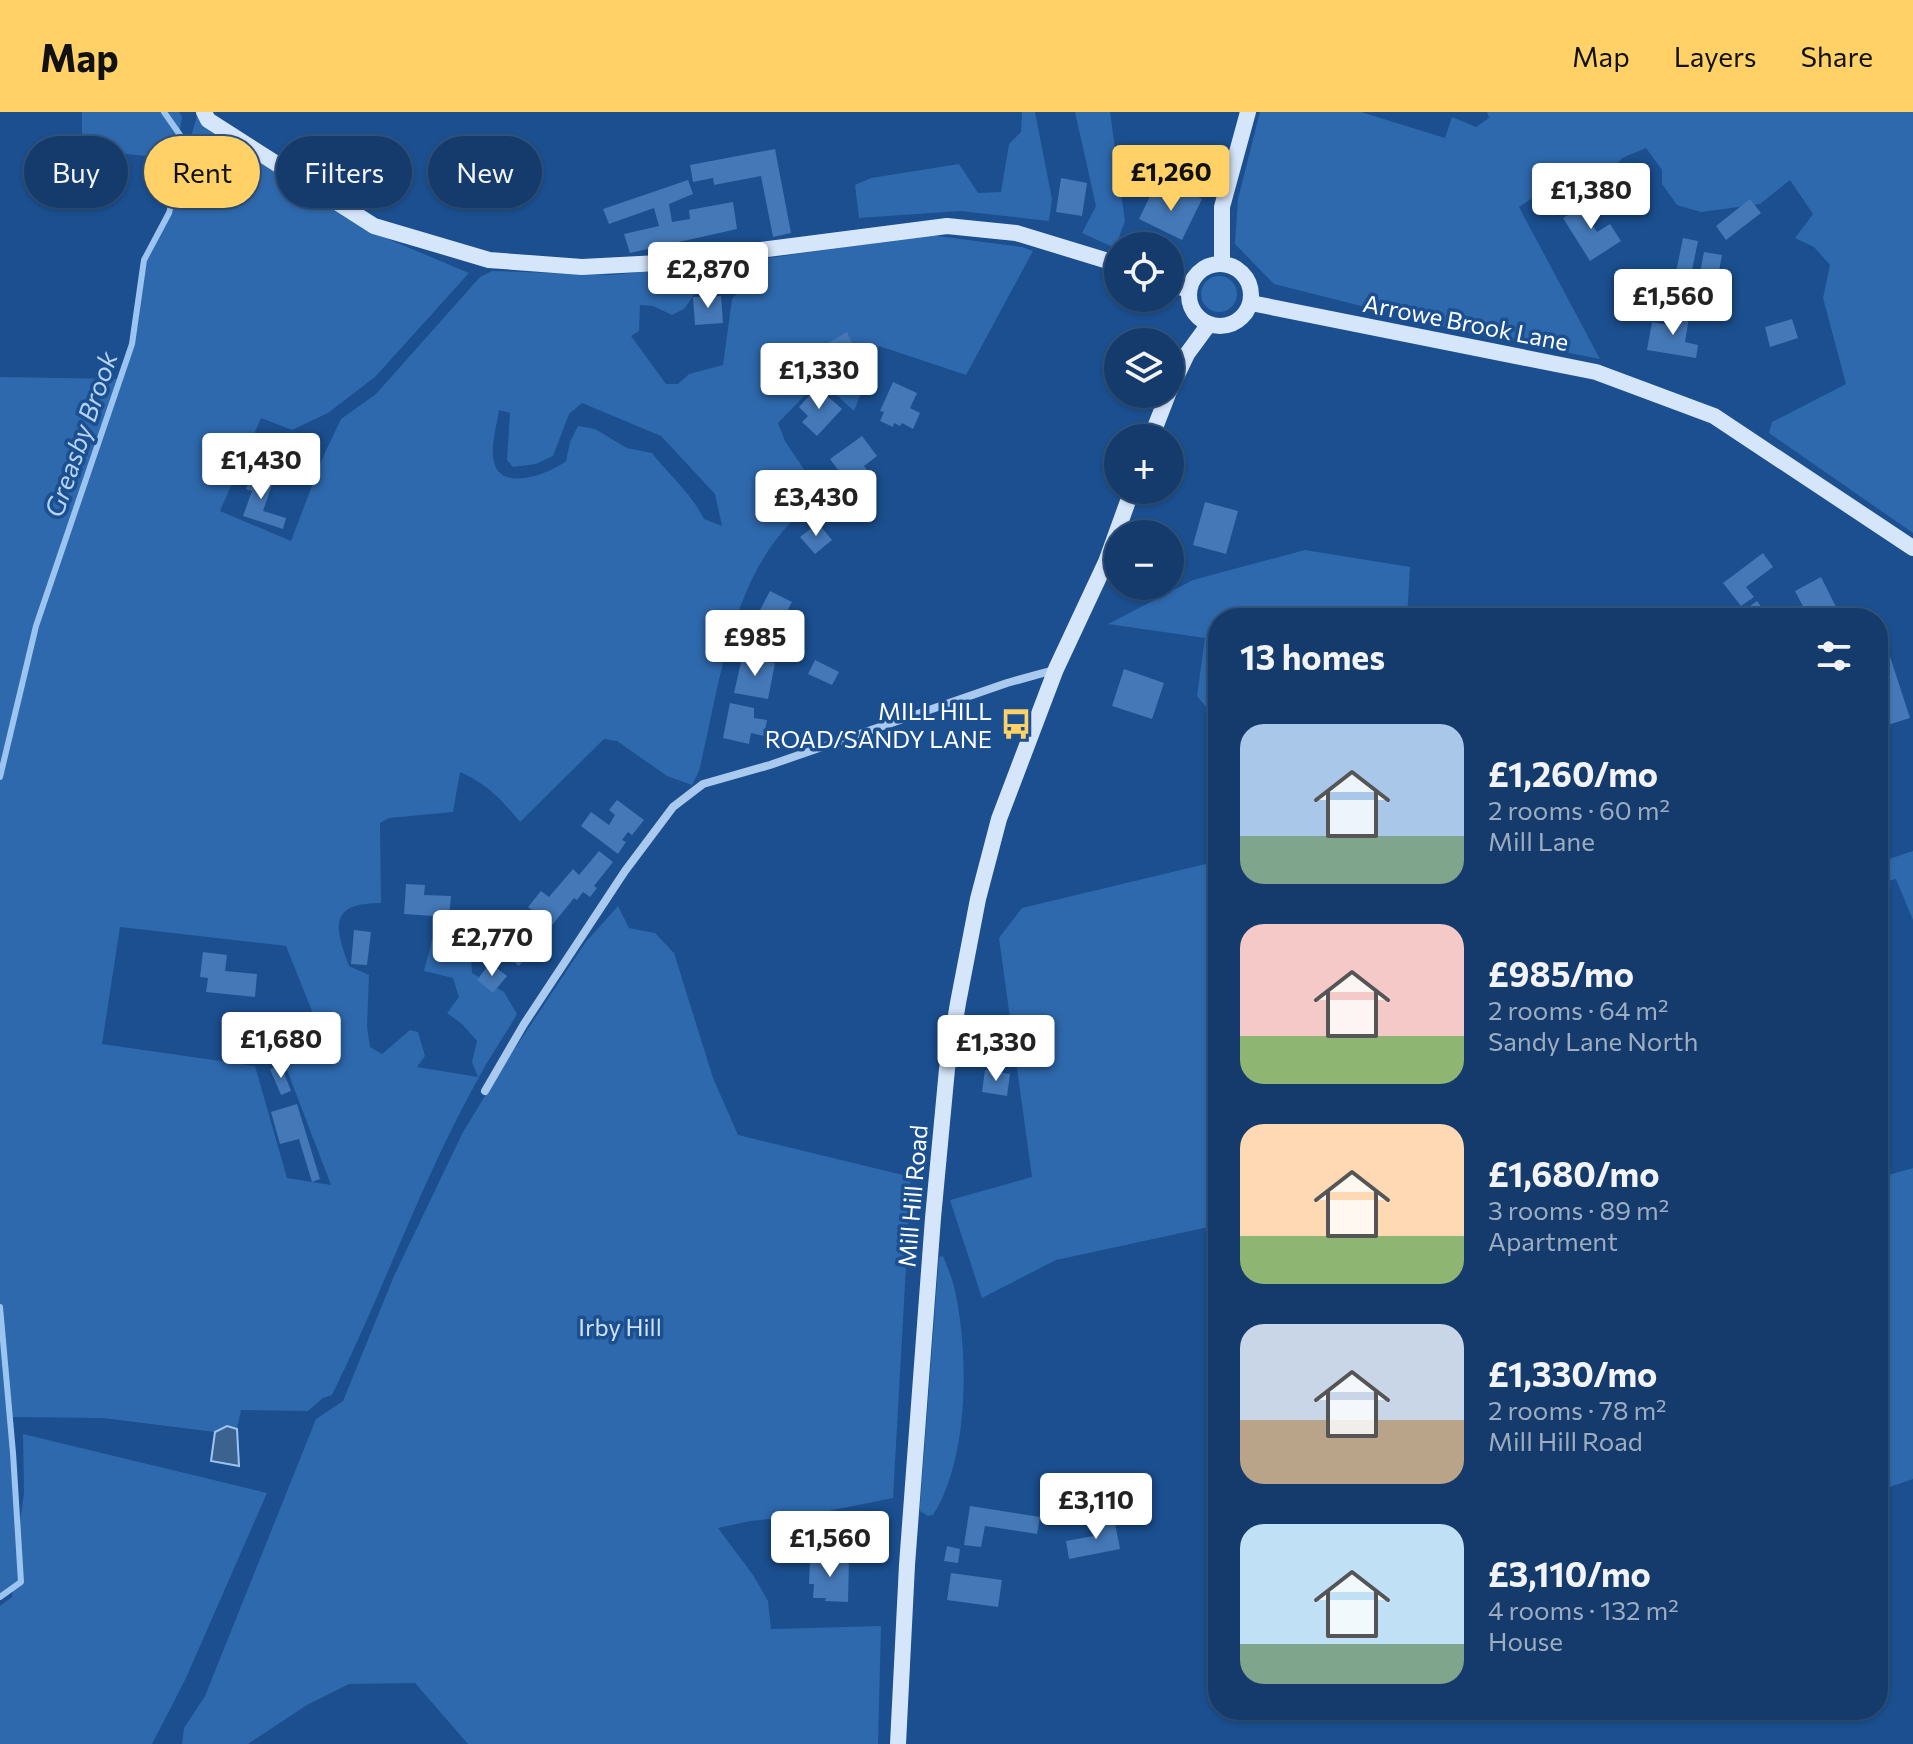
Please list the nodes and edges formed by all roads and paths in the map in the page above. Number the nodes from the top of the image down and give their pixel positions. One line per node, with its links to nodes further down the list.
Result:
1 (204, 112): 3 (street)
2 (1248, 112): 4 (street)
3 (1104, 260)
4 (1222, 263): 6 (street); 7 (street)
5 (1184, 288): 6 (street)
6 (1188, 290): 8 (street)
7 (1251, 303): 8 (street); 11 (street, Arrowe Brook Lane)
8 (1209, 324): 9 (street)
9 (1184, 360)
10 (1127, 504): 12 (street, Mill Hill Road)
11 (1913, 548)
12 (1056, 669): 13 (street); 14 (street, Mill Hill Road)
13 (485, 1091)
14 (898, 1744)

